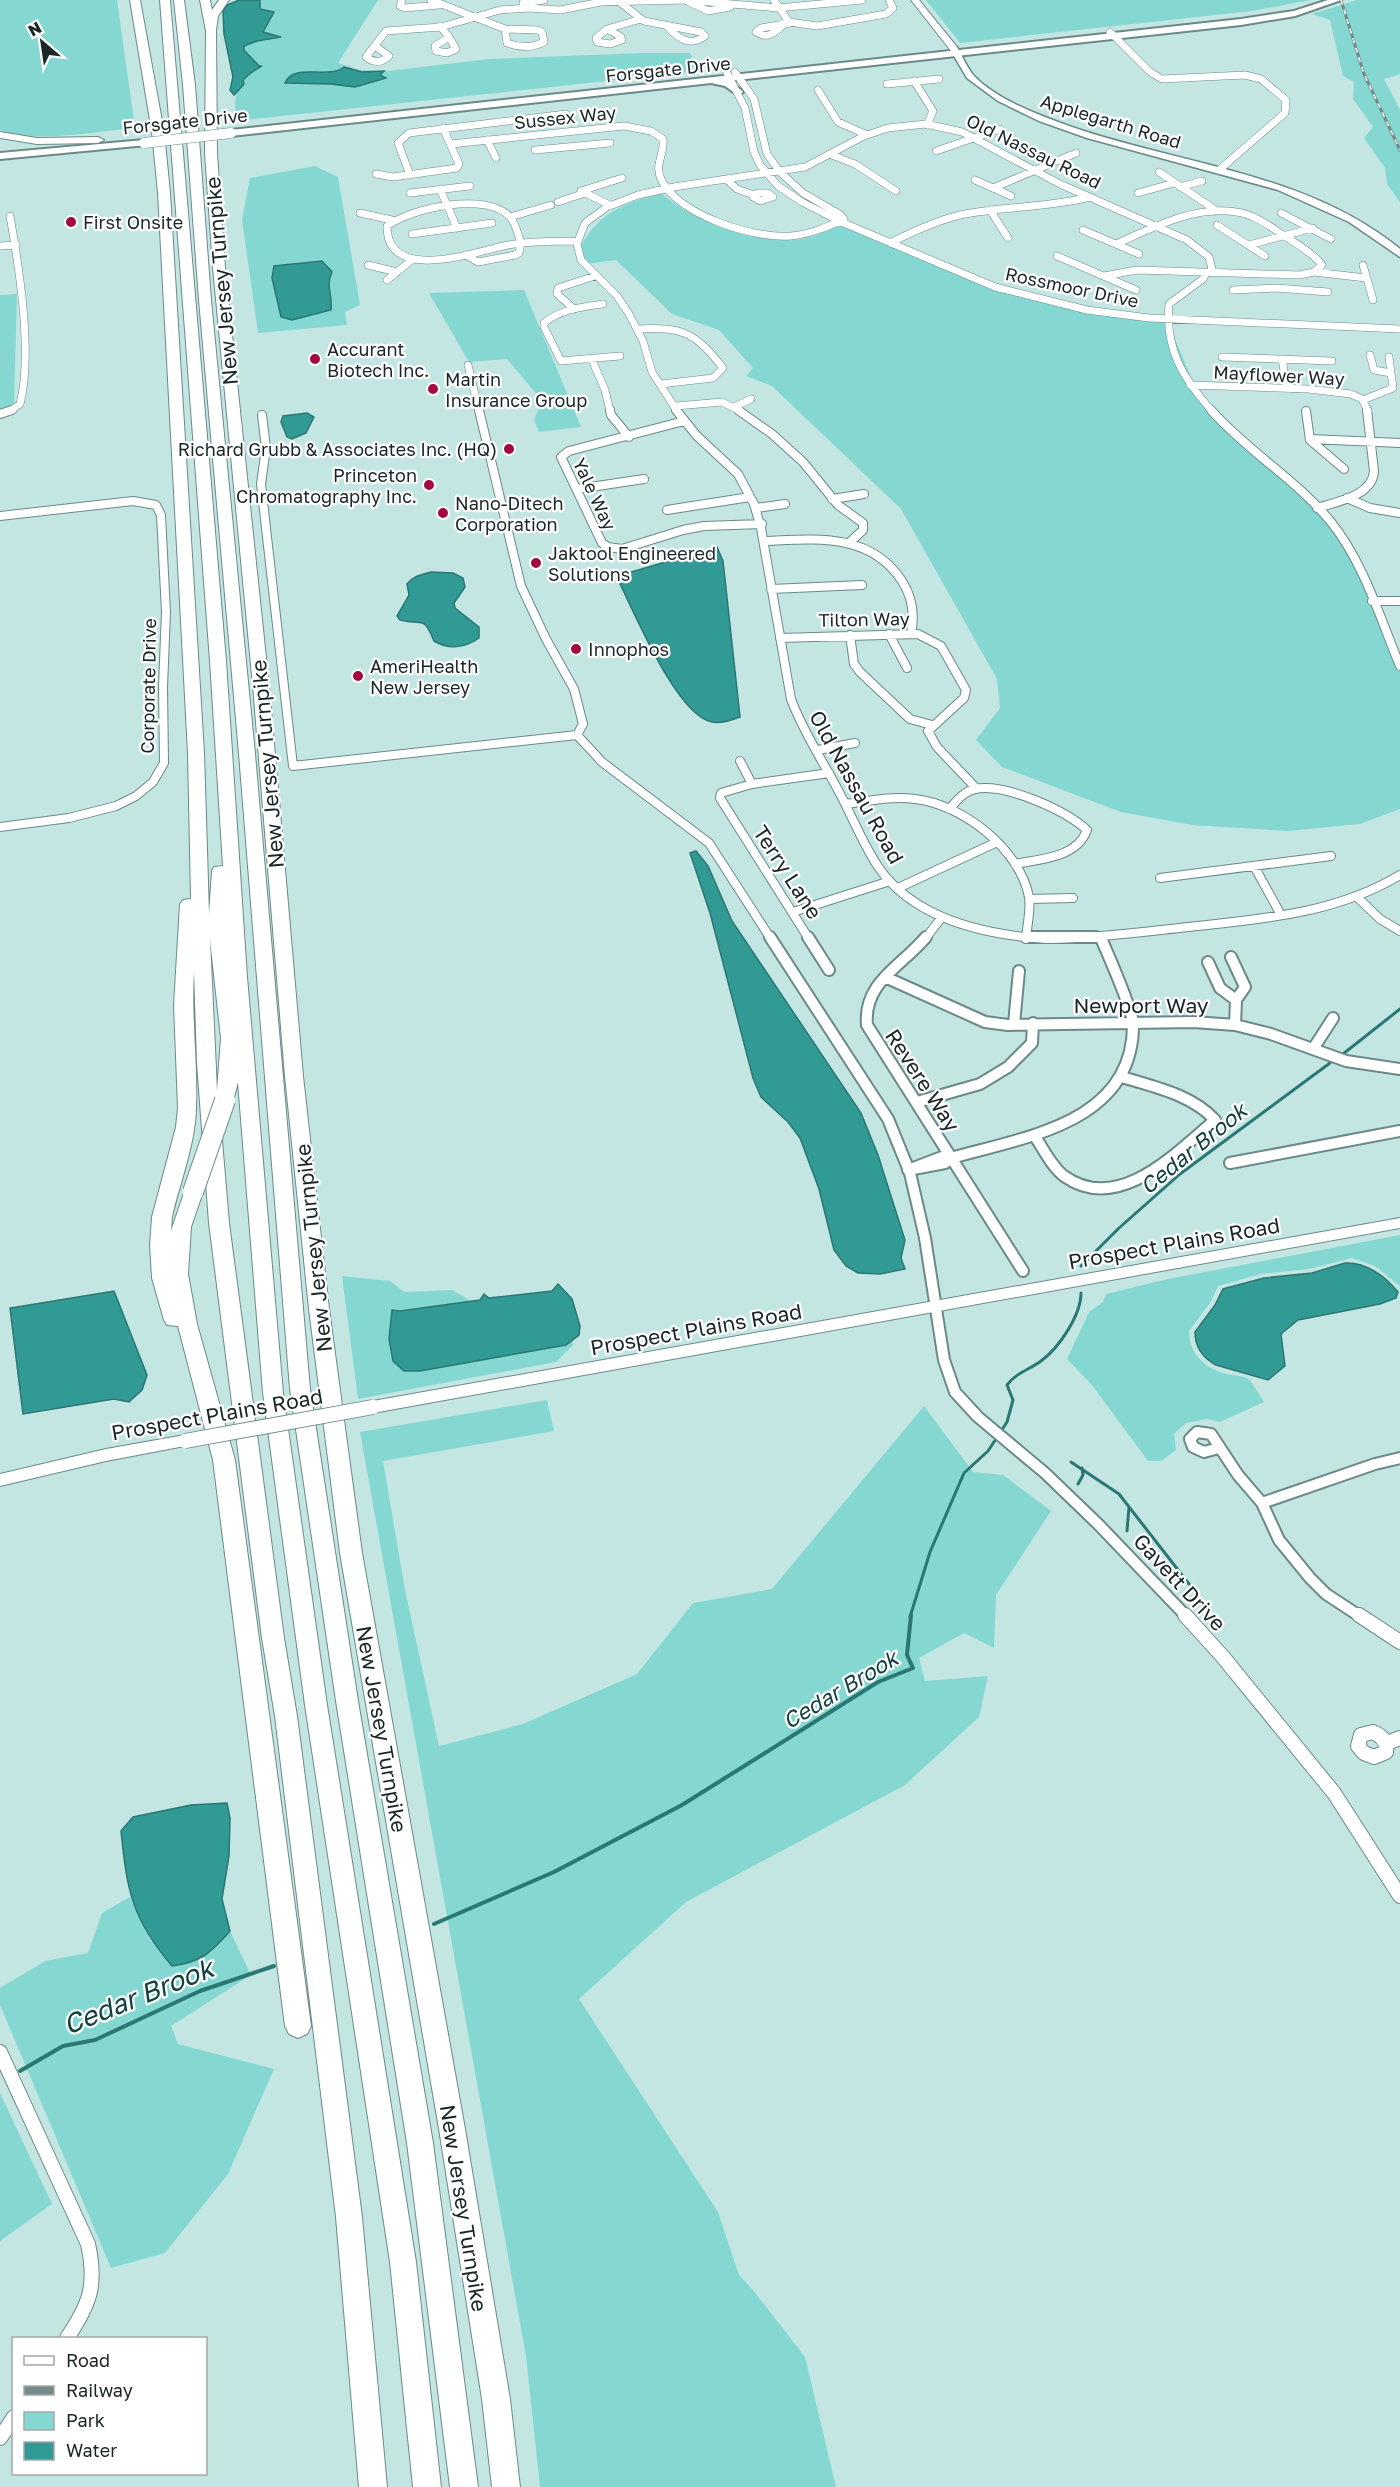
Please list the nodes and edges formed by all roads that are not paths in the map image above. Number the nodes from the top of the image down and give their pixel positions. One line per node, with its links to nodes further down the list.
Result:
1 (126, 0): 56 (highway)
2 (135, 0): 56 (highway)
3 (157, 0): 41 (highway)
4 (165, 0): 41 (highway, New Jersey Turnpike)
5 (179, 0): 46 (highway, New Jersey Turnpike)
6 (203, 0): 32 (highway, New Jersey Turnpike); 46 (highway)
7 (224, 0): 32 (highway)
8 (402, 0): 21 (street)
9 (431, 0): 21 (street)
10 (544, 0): 17 (street)
11 (686, 0): 19 (street); 22 (street)
12 (774, 0): 22 (street)
13 (862, 0): 22 (street)
14 (889, 0): 26 (street)
15 (915, 0): 36 (street)
16 (1336, 0): 33 (main road, Forsgate Drive)
17 (532, 1): 20 (street); 23 (street)
18 (617, 1): 19 (street); 23 (street); 25 (street)
19 (661, 1): 25 (street)
20 (524, 4): 23 (street); 24 (street)
21 (439, 5): 24 (street)
22 (778, 8): 26 (street)
23 (538, 9)
24 (470, 16): 27 (street); 30 (street)
25 (638, 17): 28 (street); 31 (street)
26 (790, 23): 29 (street)
27 (440, 26): 34 (street); 35 (street)
28 (667, 26): 28 (street)
29 (782, 26)
30 (505, 29): 30 (street)
31 (607, 29)
32 (211, 31): 275 (highway, New Jersey Turnpike)
33 (1112, 34): 36 (main road, Forsgate Drive); 76 (street)
34 (449, 37)
35 (375, 46)
36 (957, 52): 37 (main road, Forsgate Drive); 38 (main road, Applegarth Road); 39 (main road, Forsgate Drive); 76 (main road, Applegarth Road)
37 (894, 61): 38 (main road); 40 (main road, Forsgate Drive)
38 (960, 65): 76 (main road, Applegarth Road)
39 (733, 75): 40 (main road, Forsgate Drive); 44 (main road, Forsgate Drive); 48 (street, Rossmoor Drive); 55 (main road, Forsgate Drive)
40 (760, 75): 48 (main road)
41 (170, 79): 207 (highway, New Jersey Turnpike)
42 (939, 79): 43 (street)
43 (914, 81): 45 (street); 52 (street)
44 (690, 83): 48 (main road); 55 (main road, Forsgate Drive)
45 (887, 84)
46 (189, 85): 274 (highway, New Jersey Turnpike)
47 (818, 90): 58 (street)
48 (747, 94): 50 (street, Rossmoor Drive); 51 (street, Rossmoor Drive)
49 (566, 114): 53 (street)
50 (747, 114): 51 (street); 73 (street, Rossmoor Drive)
51 (758, 115): 71 (street, Rossmoor Drive)
52 (927, 125): 58 (street, Old Nassau Road); 61 (street, Old Nassau Road)
53 (443, 128): 65 (street); 82 (street)
54 (1000, 129): 61 (street)
55 (230, 130): 60 (main road, Forsgate Drive, bridge)
56 (158, 132): 216 (highway)
57 (554, 133): 63 (street, Sussex Way); 66 (street); 89 (street, Sussex Way)
58 (866, 134): 72 (street, Old Nassau Road)
59 (0, 135): 62 (highway)
60 (143, 139): 62 (main road, Forsgate Drive); 74 (main road, Forsgate Drive)
61 (976, 139): 69 (street); 78 (street, Old Nassau Road)
62 (98, 140): 67 (main road, Forsgate Drive)
63 (487, 140): 65 (street, Sussex Way); 75 (street)
64 (610, 143): 68 (street)
65 (451, 144): 82 (street)
66 (560, 144)
67 (0, 150)
68 (535, 150)
69 (936, 151)
70 (1076, 153): 78 (street)
71 (767, 154): 73 (street); 77 (street, Rossmoor Drive)
72 (829, 154): 77 (street, Old Nassau Road); 92 (street)
73 (755, 155): 81 (street, Rossmoor Drive)
74 (0, 156)
75 (496, 158)
76 (1222, 168): 127 (main road, Applegarth Road); 129 (main road, Applegarth Road)
77 (780, 172): 81 (street, Old Nassau Road); 107 (street, Rossmoor Drive)
78 (1035, 172): 90 (street); 98 (street, Old Nassau Road)
79 (1159, 172): 87 (street)
80 (376, 174): 82 (street)
81 (767, 174): 84 (street, Old Nassau Road); 109 (street, Rossmoor Drive)
82 (410, 175)
83 (622, 178): 93 (street)
84 (727, 180): 89 (street, Old Nassau Road); 96 (street)
85 (975, 180): 90 (street)
86 (1202, 180): 87 (street)
87 (1177, 185): 95 (street); 102 (street)
88 (470, 186): 91 (street)
89 (667, 188): 99 (street, Old Nassau Road); 109 (street)
90 (993, 188): 97 (street)
91 (440, 189): 94 (street); 100 (street)
92 (896, 190)
93 (583, 192): 99 (street); 106 (street)
94 (410, 193)
95 (1138, 193)
96 (754, 195)
97 (1011, 196)
98 (1090, 197): 101 (street); 112 (street, Old Nassau Road)
99 (610, 205): 120 (street, Old Nassau Road)
100 (447, 206): 106 (street); 108 (street); 113 (street)
101 (990, 210): 118 (street); 121 (street)
102 (1217, 211): 112 (street); 117 (street)
103 (360, 213): 108 (street)
104 (1281, 213): 114 (street)
105 (10, 216): 124 (street)
106 (510, 217): 122 (street)
107 (847, 218): 109 (street); 121 (street, Rossmoor Drive)
108 (392, 220): 133 (street)
109 (839, 221): 121 (street, Rossmoor Drive)
110 (492, 223): 113 (street)
111 (1217, 225): 125 (street)
112 (1154, 227): 123 (street); 138 (street, Old Nassau Road)
113 (458, 228): 116 (street)
114 (1313, 228): 117 (street); 119 (street)
115 (1083, 230): 123 (street)
116 (412, 234)
117 (1281, 236): 125 (street); 137 (street)
118 (1008, 238)
119 (1330, 239)
120 (577, 241): 122 (street); 140 (street, Old Nassau Road)
121 (893, 241): 151 (street, Rossmoor Drive)
122 (521, 243): 130 (street); 130 (street)
123 (1116, 244): 128 (street)
124 (16, 245): 126 (street); 172 (street)
125 (1249, 245): 132 (street)
126 (0, 246)
127 (1400, 246)
128 (1139, 254)
129 (1400, 254)
130 (466, 255): 133 (street)
131 (1057, 256): 141 (street)
132 (1265, 256)
133 (413, 259): 136 (street)
134 (368, 265): 136 (street)
135 (1363, 265): 142 (street)
136 (397, 272): 143 (street)
137 (1314, 272): 139 (street); 142 (street)
138 (1210, 273): 139 (street); 141 (street); 151 (street)
139 (1271, 275): 144 (street)
140 (595, 276): 150 (street); 153 (street, Old Nassau Road)
141 (1104, 276): 145 (street)
142 (1366, 278): 148 (street)
143 (387, 280)
144 (1276, 288): 146 (street); 147 (street)
145 (1136, 290)
146 (1233, 290)
147 (1328, 292)
148 (1373, 300)
149 (603, 304): 150 (street)
150 (574, 309): 160 (street)
151 (1168, 317): 152 (street, Rossmoor Drive); 154 (street, Rossmoor Drive); 165 (street)
152 (1400, 323)
153 (637, 329): 164 (street, Old Nassau Road); 164 (street)
154 (1400, 329)
155 (1370, 355): 163 (street)
156 (620, 356): 160 (street)
157 (1222, 357): 159 (street)
158 (1389, 357): 163 (street)
159 (1282, 359): 161 (street); 166 (street)
160 (592, 360): 175 (street)
161 (1332, 361)
162 (468, 365): 206 (street)
163 (1391, 372): 168 (street)
164 (661, 384): 169 (street, Old Nassau Road)
165 (1190, 385): 166 (street, Mayflower Way); 188 (street)
166 (1287, 388): 168 (street, Mayflower Way)
167 (751, 399): 170 (street)
168 (1362, 400): 177 (street, Mayflower Way)
169 (676, 406): 170 (street); 174 (street, Old Nassau Road)
170 (734, 406): 184 (street)
171 (1306, 411): 176 (street)
172 (0, 414)
173 (262, 415): 206 (street)
174 (684, 422): 175 (street, Yale Way); 183 (street, Old Nassau Road)
175 (629, 436): 181 (street, Yale Way)
176 (1310, 439): 177 (street); 179 (street)
177 (1369, 441): 178 (street); 185 (street, Mayflower Way)
178 (1400, 443)
179 (1344, 469)
180 (644, 479): 181 (street)
181 (577, 489): 192 (street, Yale Way)
182 (864, 494): 184 (street)
183 (750, 497): 187 (street, Old Nassau Road); 189 (street)
184 (832, 498): 194 (street)
185 (1347, 498): 188 (street, Mayflower Way); 190 (street)
186 (785, 504): 187 (street)
187 (756, 508): 192 (street, Old Nassau Road)
188 (1317, 508): 197 (street)
189 (667, 510)
190 (1400, 513)
191 (0, 516): 217 (street, Corporate Drive)
192 (762, 524): 193 (street, Old Nassau Road)
193 (764, 541): 194 (street); 196 (street, Old Nassau Road)
194 (850, 542): 200 (street)
195 (862, 585): 196 (street)
196 (771, 589): 202 (street, Old Nassau Road)
197 (1372, 601): 198 (street); 203 (street)
198 (1400, 601)
199 (889, 634): 200 (street, Tilton Way); 201 (street, Tilton Way); 204 (street)
200 (911, 634): 205 (street, Tilton Way)
201 (850, 635): 202 (street, Tilton Way); 205 (street)
202 (780, 638): 209 (street, Old Nassau Road)
203 (1400, 666)
204 (907, 668)
205 (932, 726): 213 (street)
206 (577, 735): 254 (street, Gavett Drive)
207 (221, 740): 258 (highway, bridge); 273 (highway, New Jersey Turnpike)
208 (855, 743): 209 (street)
209 (818, 750): 211 (street, Old Nassau Road)
210 (740, 761): 212 (street)
211 (829, 773): 212 (street); 214 (street, Old Nassau Road)
212 (752, 784): 229 (street, Terry Lane)
213 (976, 788): 215 (street); 220 (street)
214 (846, 804): 215 (street); 224 (street, Old Nassau Road)
215 (949, 809): 218 (street)
216 (197, 821): 258 (highway); 272 (highway)
217 (0, 827)
218 (996, 843): 220 (street); 225 (street)
219 (1331, 856): 221 (street)
220 (1015, 864): 228 (street)
221 (1254, 866): 223 (street); 230 (street)
222 (1400, 875): 227 (street, Old Nassau Road)
223 (1161, 878)
224 (890, 881): 225 (street, Old Nassau Road); 229 (street)
225 (898, 888): 231 (street, Old Nassau Road)
226 (1073, 898): 228 (street)
227 (1358, 898): 230 (street, Old Nassau Road); 232 (street)
228 (1029, 899): 234 (street)
229 (793, 912): 237 (street, Terry Lane)
230 (1281, 915): 233 (street, Old Nassau Road)
231 (942, 917): 234 (street, Old Nassau Road); 239 (street, Revere Way)
232 (1400, 931)
233 (1101, 938): 234 (street, Old Nassau Road); 243 (street)
234 (1026, 939)
235 (1231, 957): 240 (street)
236 (1208, 962): 240 (street)
237 (829, 970)
238 (1019, 971): 244 (street)
239 (885, 978): 244 (street, Newport Way); 249 (street, Revere Way)
240 (1236, 1000): 245 (street)
241 (1333, 1018): 246 (street)
242 (1033, 1023): 243 (street, Newport Way); 244 (street, Newport Way); 249 (street)
243 (1132, 1023): 245 (street, Newport Way); 248 (street)
244 (1014, 1024)
245 (1235, 1025): 246 (street, Newport Way)
246 (1313, 1049): 247 (street, Newport Way)
247 (1400, 1069)
248 (1122, 1077): 251 (street); 251 (street)
249 (916, 1102): 252 (street, Revere Way)
250 (1400, 1131): 253 (street)
251 (1034, 1135): 252 (street)
252 (951, 1158): 254 (street); 256 (street, Revere Way)
253 (1230, 1163)
254 (908, 1170): 257 (street, Gavett Drive)
255 (1400, 1223): 257 (street, Prospect Plains Road)
256 (1023, 1271)
257 (934, 1307): 261 (street, Prospect Plains Road, bridge); 266 (street, Gavett Drive)
258 (214, 1417): 267 (highway)
259 (1220, 1448): 262 (street)
260 (1400, 1458): 262 (street)
261 (0, 1480)
262 (1262, 1503): 263 (street)
263 (1400, 1642)
264 (1400, 1738): 265 (street)
265 (1386, 1743)
266 (1400, 1896)
267 (298, 2026)
268 (0, 2052): 269 (street)
269 (68, 2337)
270 (12, 2420): 271 (street)
271 (0, 2438)
272 (374, 2487)
273 (427, 2487)
274 (464, 2487)
275 (506, 2487)

